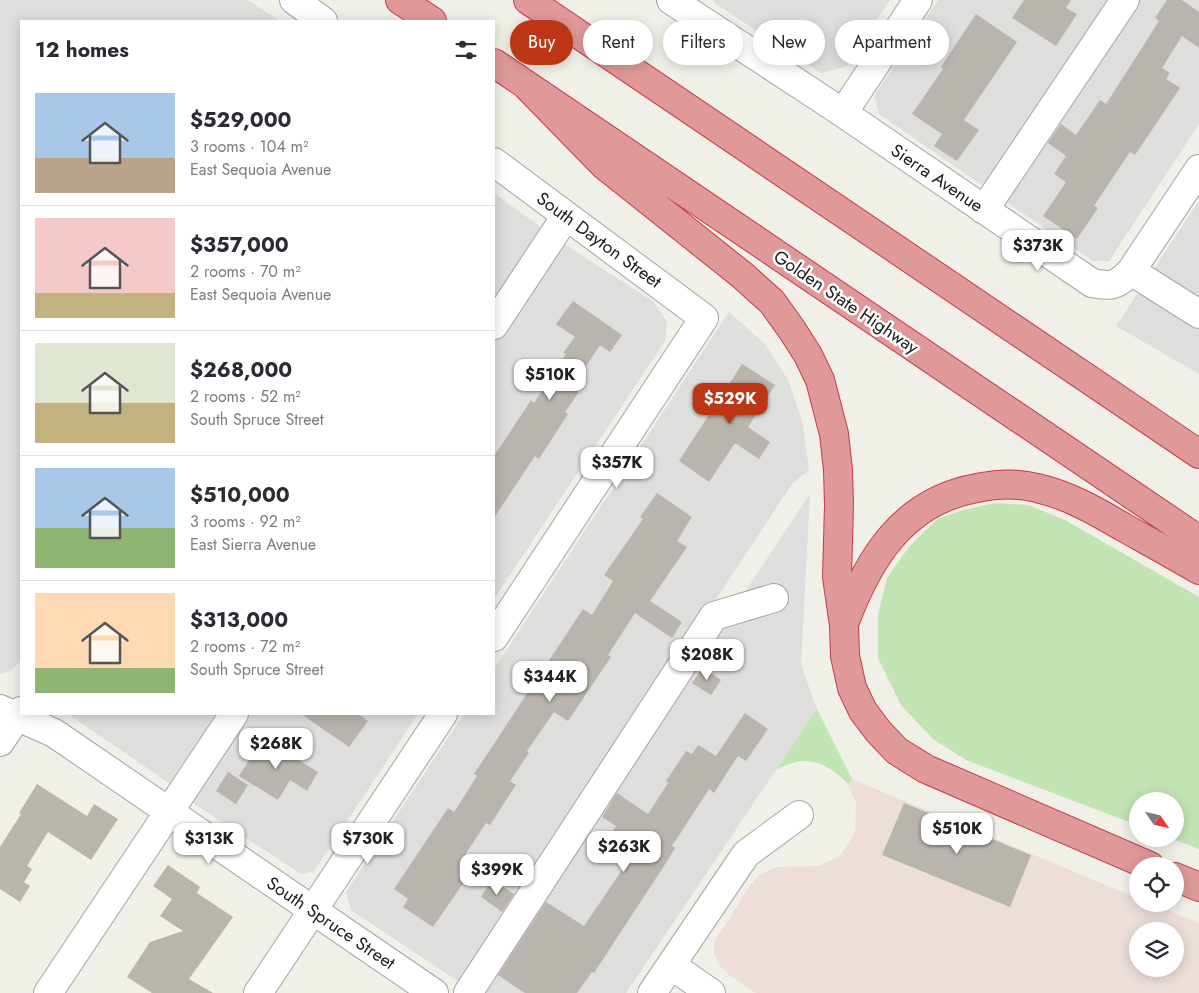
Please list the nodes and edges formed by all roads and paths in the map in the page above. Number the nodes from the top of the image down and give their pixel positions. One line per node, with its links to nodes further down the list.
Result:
1 (294, 0): 7 (street)
2 (400, 0): 8 (highway)
3 (528, 0): 19 (highway)
4 (918, 0): 11 (street)
5 (1125, 0): 14 (street)
6 (689, 5): 11 (street, Sierra Avenue)
7 (322, 20)
8 (430, 20)
9 (495, 64): 10 (highway, Golden State Highway)
10 (526, 85): 20 (highway, Golden State Highway); 23 (highway)
11 (843, 113): 14 (street, Sierra Avenue)
12 (495, 163): 15 (street, South Dayton Street)
13 (1199, 169): 16 (street, Sierra Avenue)
14 (984, 210): 16 (street, Sierra Avenue)
15 (566, 216): 18 (street); 24 (street, South Dayton Street)
16 (1131, 271): 17 (street)
17 (1199, 314)
18 (495, 323)
19 (1199, 454)
20 (1199, 540)
21 (1199, 570): 23 (highway)
22 (774, 598): 39 (street)
23 (844, 626): 31 (highway)
24 (495, 635)
25 (13, 713): 28 (street); 29 (street, South Spruce Street)
26 (233, 715): 29 (street)
27 (442, 715): 34 (street)
28 (0, 742)
29 (169, 812): 34 (street, South Spruce Street); 36 (street)
30 (799, 815): 35 (street)
31 (1129, 857)
32 (1184, 881): 33 (highway)
33 (1199, 887)
34 (313, 911): 37 (street); 38 (street, South Spruce Street)
35 (671, 965): 40 (street); 41 (street)
36 (48, 993)
37 (258, 993)
38 (434, 993)
39 (468, 993)
40 (652, 993)
41 (711, 993)

